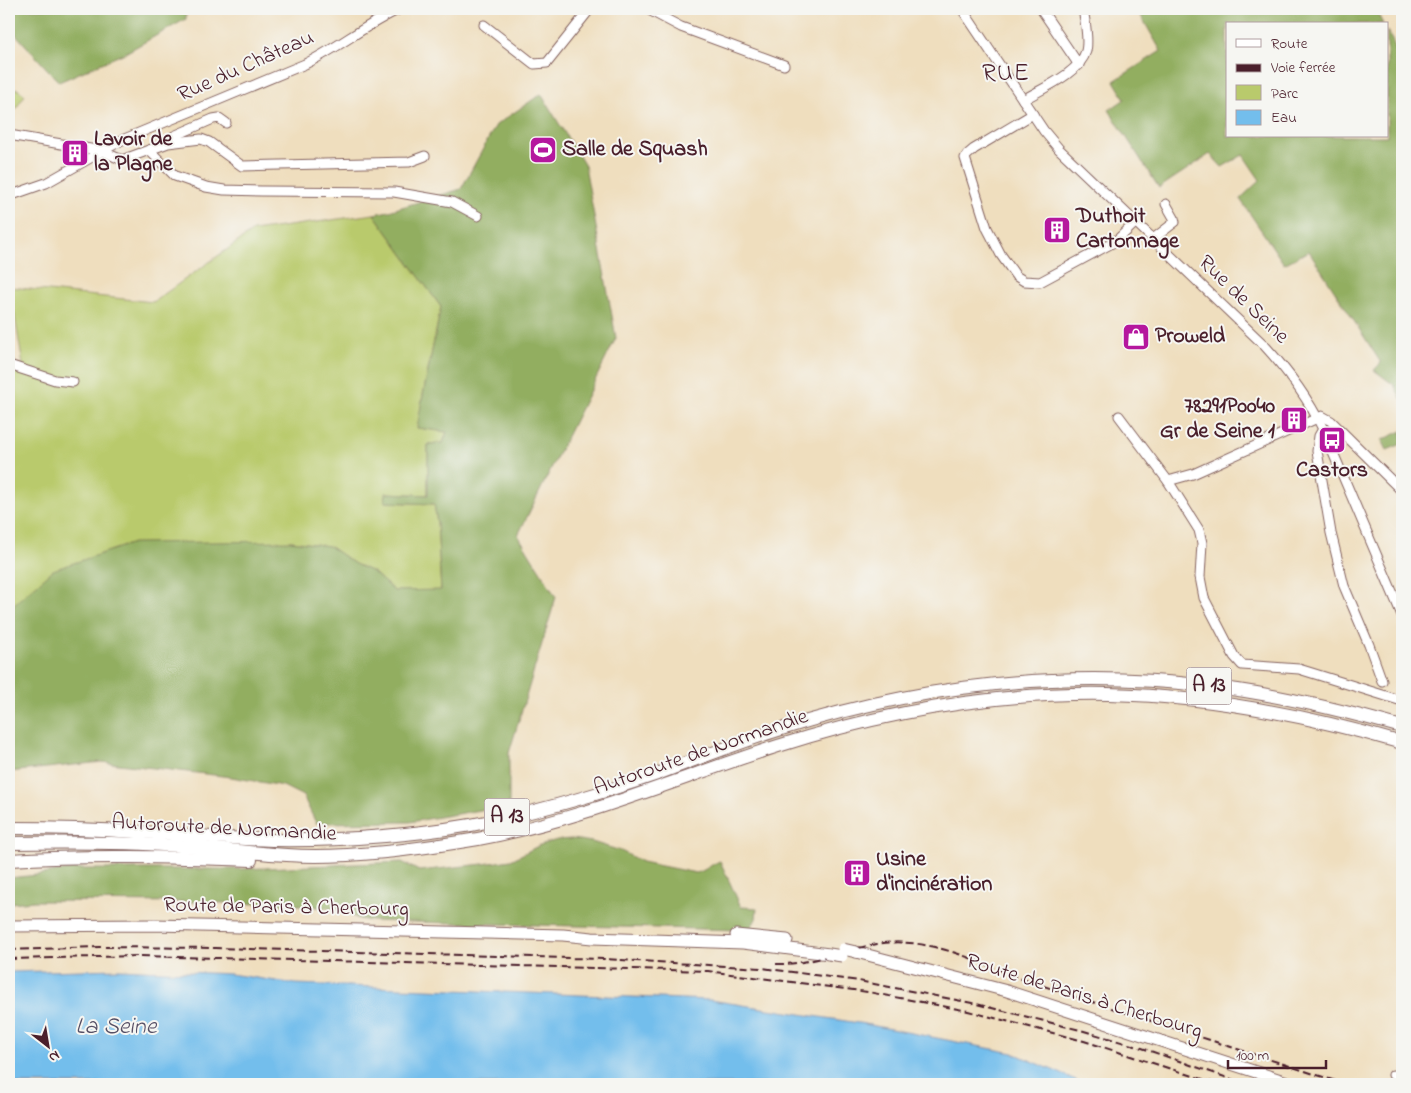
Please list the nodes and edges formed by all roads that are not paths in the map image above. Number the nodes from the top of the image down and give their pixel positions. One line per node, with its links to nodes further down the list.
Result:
1 (400, 9): 16 (street, Rue du Château)
2 (590, 9): 7 (street)
3 (647, 9): 8 (street)
4 (962, 9): 10 (street, Rue de Seine)
5 (1041, 9): 9 (street)
6 (1083, 9): 9 (street)
7 (484, 25)
8 (784, 65)
9 (1079, 65): 10 (street)
10 (1023, 100): 11 (street, Rue de Seine)
11 (1033, 114): 21 (street, Rue de Seine); 21 (street)
12 (226, 123): 14 (street)
13 (9, 135): 16 (street)
14 (168, 143): 15 (street); 17 (street)
15 (149, 150): 16 (street); 20 (street)
16 (102, 151): 18 (street, Rue du Château)
17 (424, 156)
18 (9, 196)
19 (1166, 204): 22 (street)
20 (478, 216)
21 (1135, 223): 22 (street, Rue de Seine)
22 (1153, 239): 26 (street, Rue de Seine)
23 (9, 365): 24 (street)
24 (73, 382)
25 (1119, 416): 28 (street)
26 (1317, 419): 27 (street, Rue de Seine); 28 (street); 29 (street)
27 (1322, 429): 30 (street, Rue de Seine); 31 (street)
28 (1168, 481): 32 (street)
29 (1402, 491)
30 (1402, 615)
31 (1382, 681)
32 (1402, 700)
33 (1402, 727): 35 (highway, Autoroute de Normandie / A 13)
34 (1402, 743): 37 (highway, Autoroute de Normandie / A 13)
35 (9, 828)
36 (9, 843): 37 (highway, Autoroute de Normandie / A 13)
37 (288, 856): 38 (highway)
38 (9, 860)
39 (9, 926): 40 (main road, Route de Paris à Cherbourg)
40 (563, 935): 41 (main road, Route de Paris à Cherbourg, bridge); 41 (main road, Route de Paris à Cherbourg)
41 (842, 952): 42 (main road, Route de Paris à Cherbourg); 42 (main road, Route de Paris à Cherbourg, bridge)
42 (889, 961): 45 (main road, Route de Paris à Cherbourg)
43 (1393, 1075): 44 (street)
44 (1402, 1079)
45 (1293, 1084)

